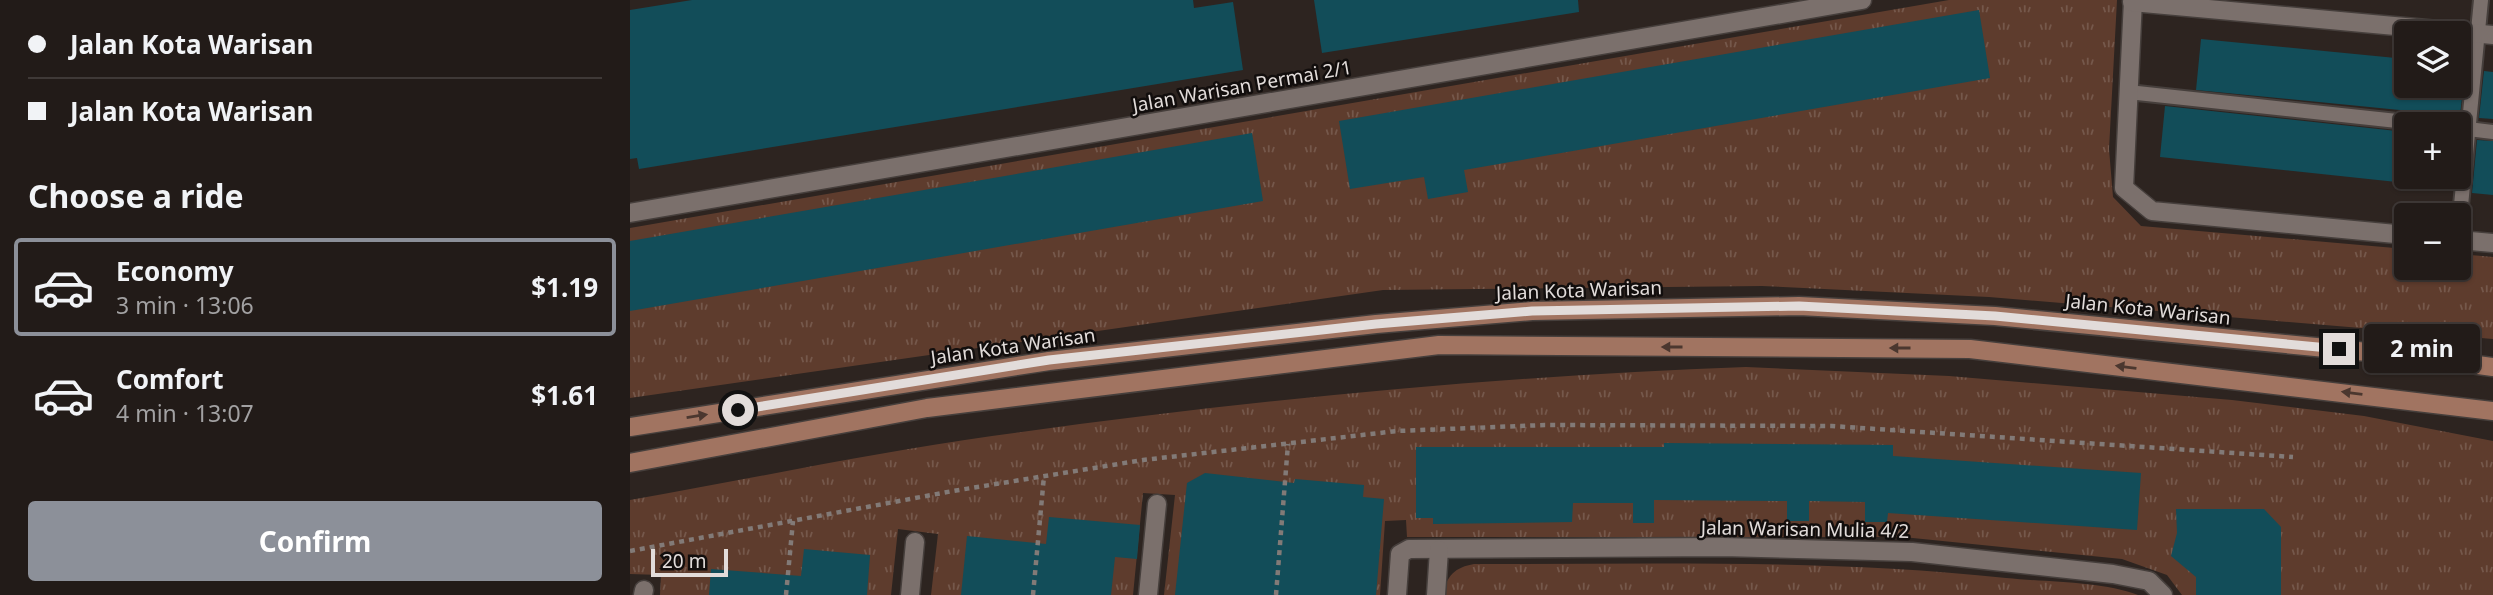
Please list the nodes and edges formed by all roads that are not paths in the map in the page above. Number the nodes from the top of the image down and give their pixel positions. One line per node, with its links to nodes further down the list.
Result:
1 (1862, 0): 10 (street, Jalan Warisan Permai 2/1)
2 (2481, 0): 4 (lane)
3 (2132, 1): 4 (street); 5 (street)
4 (2485, 35): 6 (lane)
5 (2128, 92): 7 (lane); 11 (street)
6 (2467, 112)
7 (2394, 121)
8 (2471, 129): 9 (lane)
9 (2493, 132)
10 (630, 213)
11 (2394, 234)
12 (2471, 241): 13 (street)
13 (2493, 243)
14 (2418, 357): 15 (street); 16 (street, Jalan Kota Warisan); 20 (street, Jalan Kota Warisan, one-way to 14)
15 (2493, 358)
16 (2493, 367)
17 (2379, 396): 18 (street); 19 (street); 21 (street, one-way to 21)
18 (2493, 411)
19 (2493, 421)
20 (630, 427)
21 (630, 463)
22 (1157, 504): 26 (street)
23 (915, 542): 25 (street)
24 (1439, 550): 27 (street, Jalan Warisan Mulia 4/2); 28 (street); 29 (street, Jalan Warisan Mulia 4/2)
25 (910, 595)
26 (1148, 595)
27 (1397, 595)
28 (1436, 595)
29 (2163, 595)

